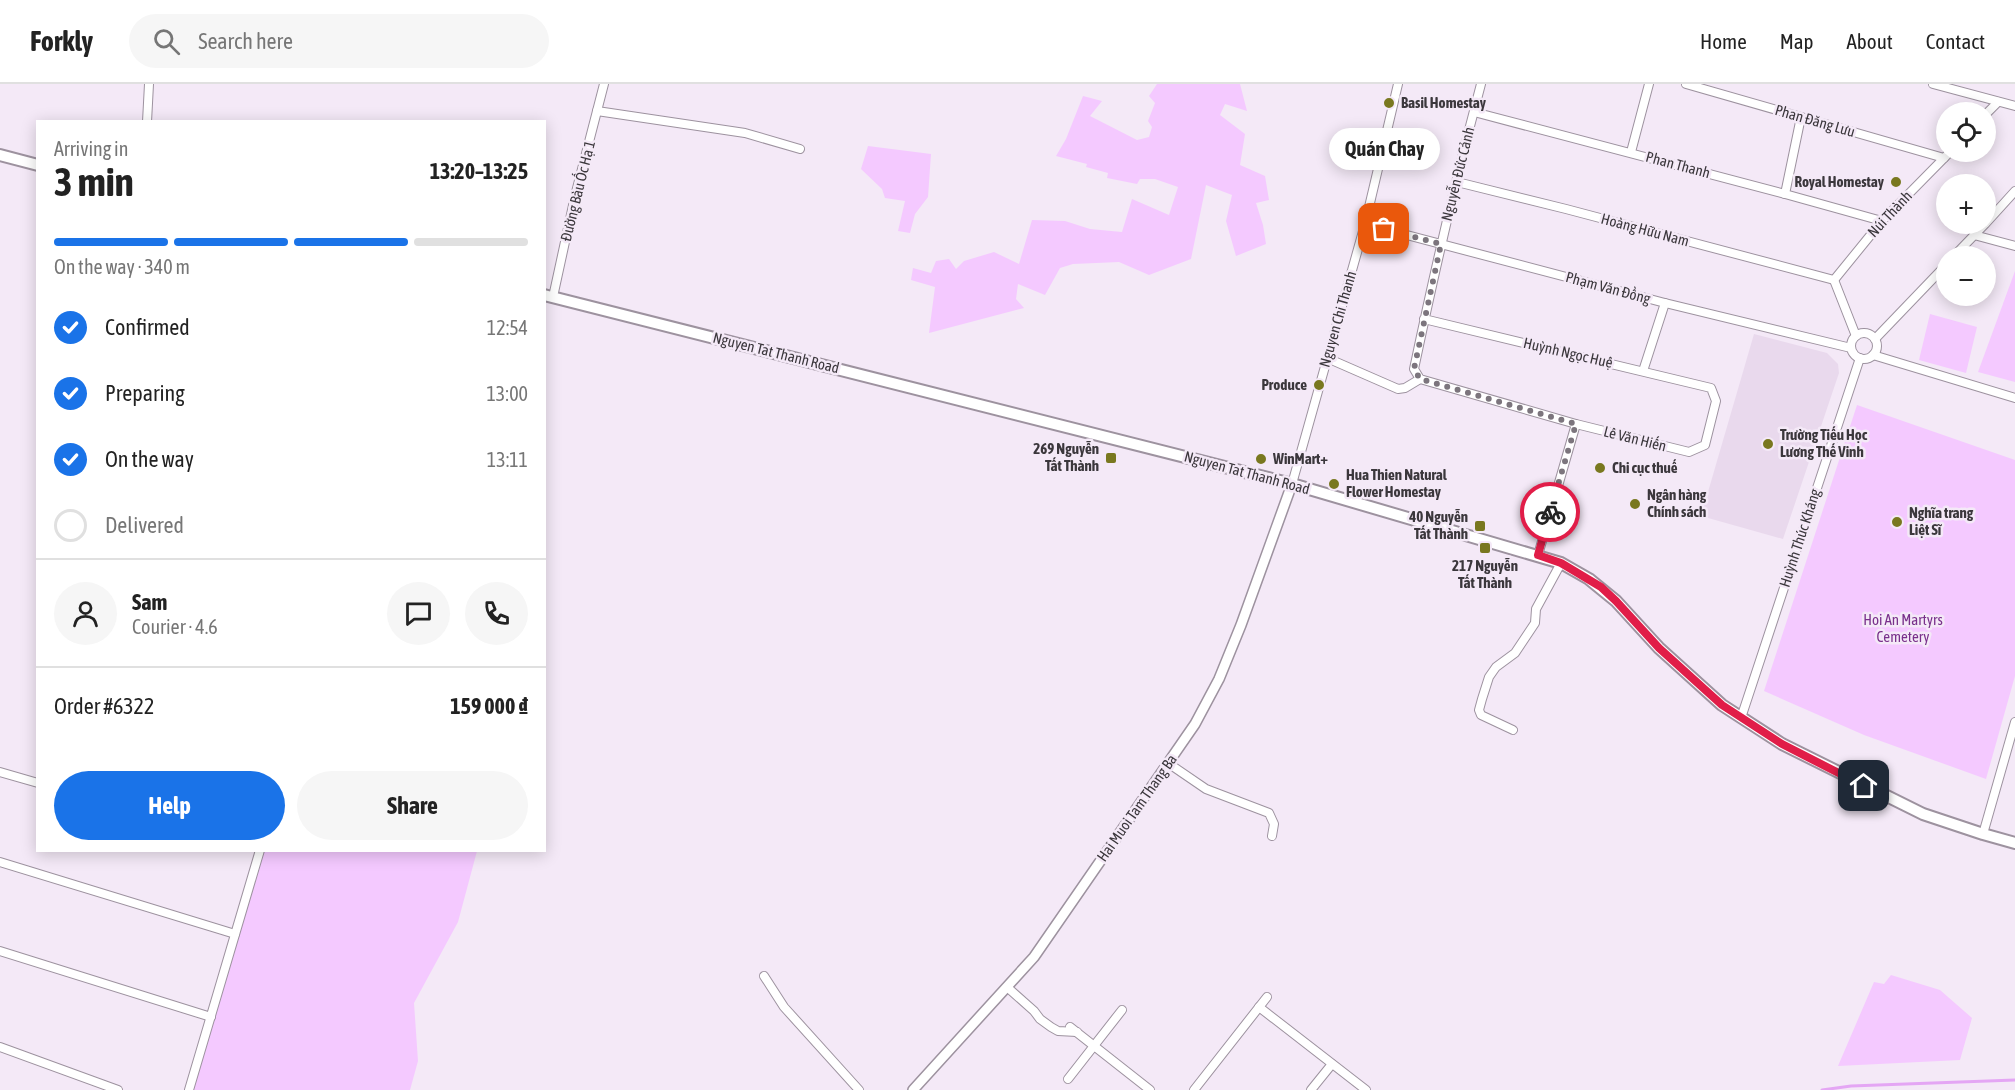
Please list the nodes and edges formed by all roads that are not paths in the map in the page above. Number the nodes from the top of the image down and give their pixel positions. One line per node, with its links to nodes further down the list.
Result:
1 (149, 84): 13 (street)
2 (604, 84): 10 (street, Đường Bàu Ốc Hạ 1)
3 (1398, 84): 25 (street, Nguyen Chi Thanh)
4 (1481, 84): 11 (street, Nguyễn Đức Cảnh)
5 (1649, 84): 15 (street)
6 (1686, 84): 12 (street, Phan Đăng Lưu)
7 (1933, 84): 8 (street)
8 (1998, 102): 9 (street)
9 (2015, 106)
10 (597, 111): 14 (street); 32 (street, Đường Bàu Ốc Hạ 1)
11 (1474, 112): 15 (street, Phan Thanh); 20 (street, Nguyễn Đức Cảnh)
12 (1801, 117): 16 (street, Phan Đăng Lưu); 22 (street)
13 (147, 120)
14 (800, 148)
15 (1631, 152): 22 (street, Phan Thanh)
16 (1936, 152)
17 (0, 155): 19 (main road)
18 (1940, 162): 24 (street, Núi Thành)
19 (36, 164)
20 (1457, 182): 27 (street, Nguyễn Đức Cảnh); 31 (street, Hoàng Hữu Nam)
21 (2015, 191): 23 (street)
22 (1785, 194): 24 (street, Phan Thanh)
23 (1996, 212)
24 (1882, 221): 31 (street, Núi Thành)
25 (1365, 224): 27 (street, Phạm Văn Đồng); 39 (street, Nguyen Chi Thanh)
26 (1974, 236): 28 (street); 29 (street)
27 (1441, 244): 33 (street, Phạm Văn Đồng); 34 (street, Nguyễn Đức Cảnh)
28 (1964, 246)
29 (2015, 246)
30 (1936, 275): 36 (street)
31 (1834, 280): 35 (street)
32 (549, 296): 46 (main road, Nguyen Tat Thanh Road)
33 (1665, 303): 37 (street, Phạm Văn Đồng); 41 (street)
34 (1424, 319): 41 (street, Huỳnh Ngọc Huệ); 42 (street, Nguyễn Đức Cảnh)
35 (1856, 336): 36 (street); 37 (street)
36 (1875, 339): 38 (street)
37 (1851, 348): 40 (street)
38 (1873, 355): 40 (street); 43 (street)
39 (1327, 358): 42 (street); 46 (street, Nguyen Chi Thanh)
40 (1860, 358): 49 (street, Huỳnh Thúc Kháng)
41 (1643, 371): 45 (street, Huỳnh Ngọc Huệ)
42 (1420, 379): 44 (street, Lê Văn Hiến)
43 (2015, 398)
44 (1576, 424): 45 (street, Lê Văn Hiến); 47 (street)
45 (1689, 452)
46 (1292, 484): 47 (main road, Nguyen Tat Thanh Road); 52 (street, Hai Muoi Tam Thang Ba)
47 (1538, 555): 48 (main road, Nguyen Tat Thanh Road)
48 (1561, 563): 49 (main road, Nguyen Tat Thanh Road); 51 (street)
49 (1741, 718): 55 (main road, Nguyen Tat Thanh Road)
50 (2015, 722): 55 (street)
51 (1513, 730)
52 (1168, 763): 56 (street); 63 (street, Hai Muoi Tam Thang Ba)
53 (0, 772): 54 (street)
54 (36, 782)
55 (1983, 834): 57 (main road, Nguyen Tat Thanh Road)
56 (1272, 836)
57 (2015, 843)
58 (259, 852): 60 (street)
59 (0, 862): 60 (street)
60 (235, 934): 67 (street)
61 (0, 951): 67 (street)
62 (764, 976): 74 (street)
63 (1007, 987): 68 (street); 75 (street, Hai Muoi Tam Thang Ba)
64 (1267, 997): 65 (street)
65 (1259, 1007): 70 (street); 77 (street)
66 (1122, 1010): 68 (street)
67 (211, 1017): 73 (street)
68 (1094, 1046): 71 (street); 76 (street)
69 (0, 1047): 72 (street)
70 (1332, 1064): 78 (street); 79 (street)
71 (1068, 1079)
72 (118, 1090)
73 (189, 1090)
74 (859, 1090)
75 (913, 1090)
76 (1150, 1090)
77 (1194, 1090)
78 (1311, 1090)
79 (1365, 1090)

